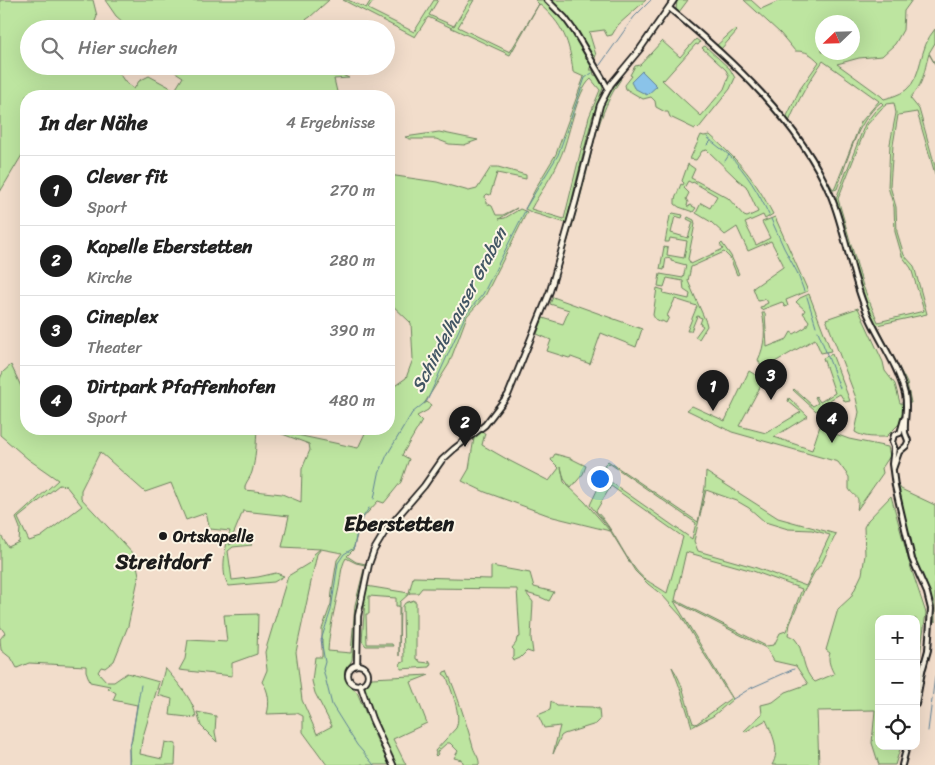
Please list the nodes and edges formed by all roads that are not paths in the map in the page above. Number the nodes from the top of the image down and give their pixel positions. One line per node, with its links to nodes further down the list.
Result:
1 (547, 0): 4 (street)
2 (674, 0): 3 (main road)
3 (669, 8): 4 (main road); 5 (street)
4 (608, 88): 11 (main road)
5 (906, 415): 6 (street); 7 (street)
6 (900, 433): 7 (street); 8 (street)
7 (905, 434): 9 (street)
8 (894, 447): 9 (street); 10 (street)
9 (900, 449): 10 (street)
10 (893, 469): 12 (street)
11 (357, 665): 13 (main road); 13 (main road)
12 (920, 683)
13 (360, 684): 15 (main road)
14 (905, 750): 16 (street)
15 (393, 765)
16 (902, 765)

